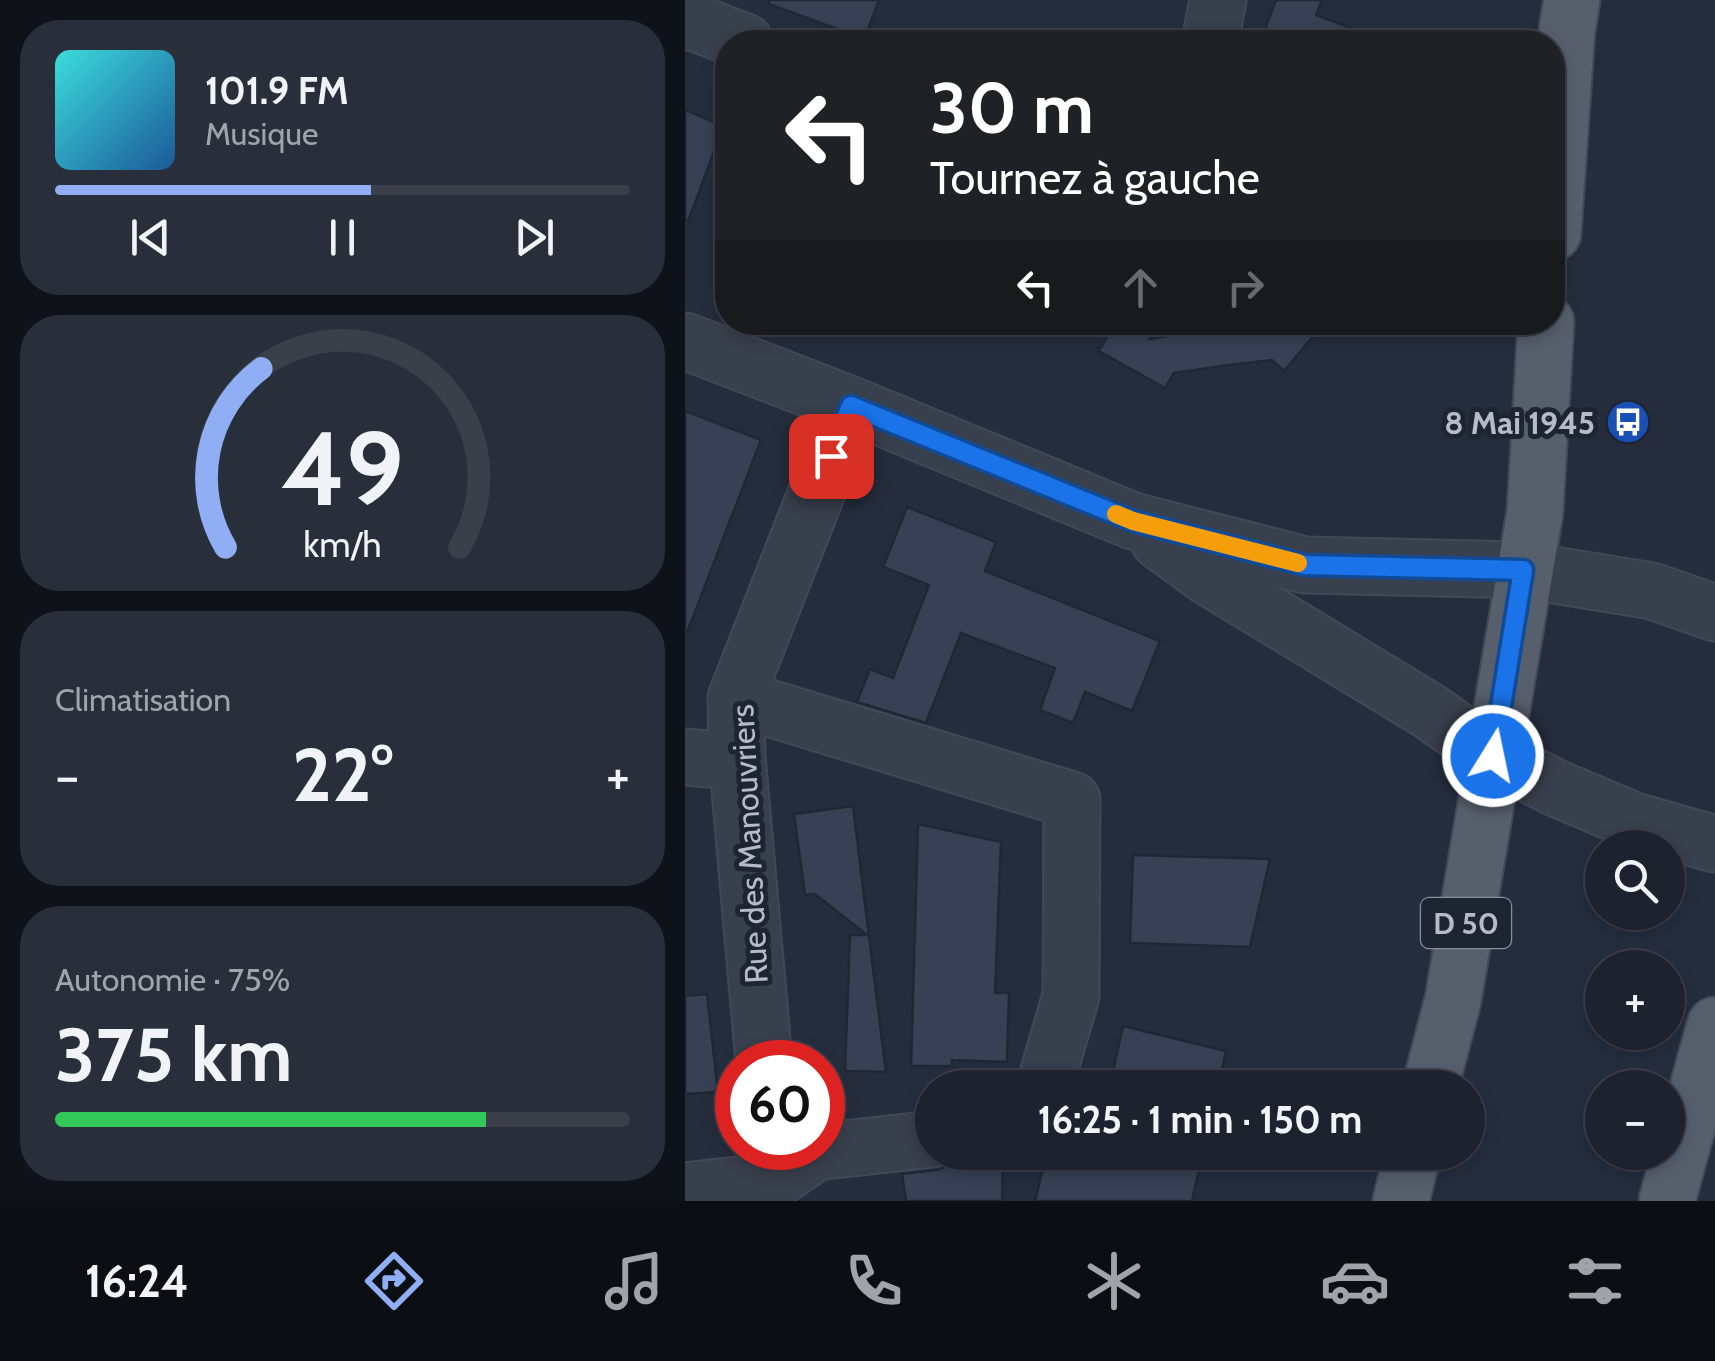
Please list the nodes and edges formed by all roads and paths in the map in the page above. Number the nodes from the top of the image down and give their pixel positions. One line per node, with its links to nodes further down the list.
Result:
1 (1218, 0): 5 (street)
2 (1572, 0): 6 (main road)
3 (685, 19): 4 (street)
4 (715, 30)
5 (1212, 30)
6 (1565, 59)
7 (1545, 335): 11 (main road)
8 (685, 340): 9 (street)
9 (851, 406): 10 (street); 13 (street, Rue des Manouvriers)
10 (1133, 521): 11 (street); 15 (street)
11 (1523, 570): 12 (street); 15 (main road)
12 (1715, 613)
13 (736, 698): 14 (street, Rue des Manouvriers); 19 (street)
14 (711, 756): 18 (street, Rue des Manouvriers)
15 (1493, 756): 16 (street); 20 (main road, D 50)
16 (1715, 844)
17 (1715, 1026): 26 (main road)
18 (759, 1040)
19 (1048, 1070)
20 (1435, 1070)
21 (915, 1141): 23 (street)
22 (1409, 1170): 25 (main road)
23 (774, 1177): 24 (street)
24 (685, 1190)
25 (1401, 1201)
26 (1667, 1201)

